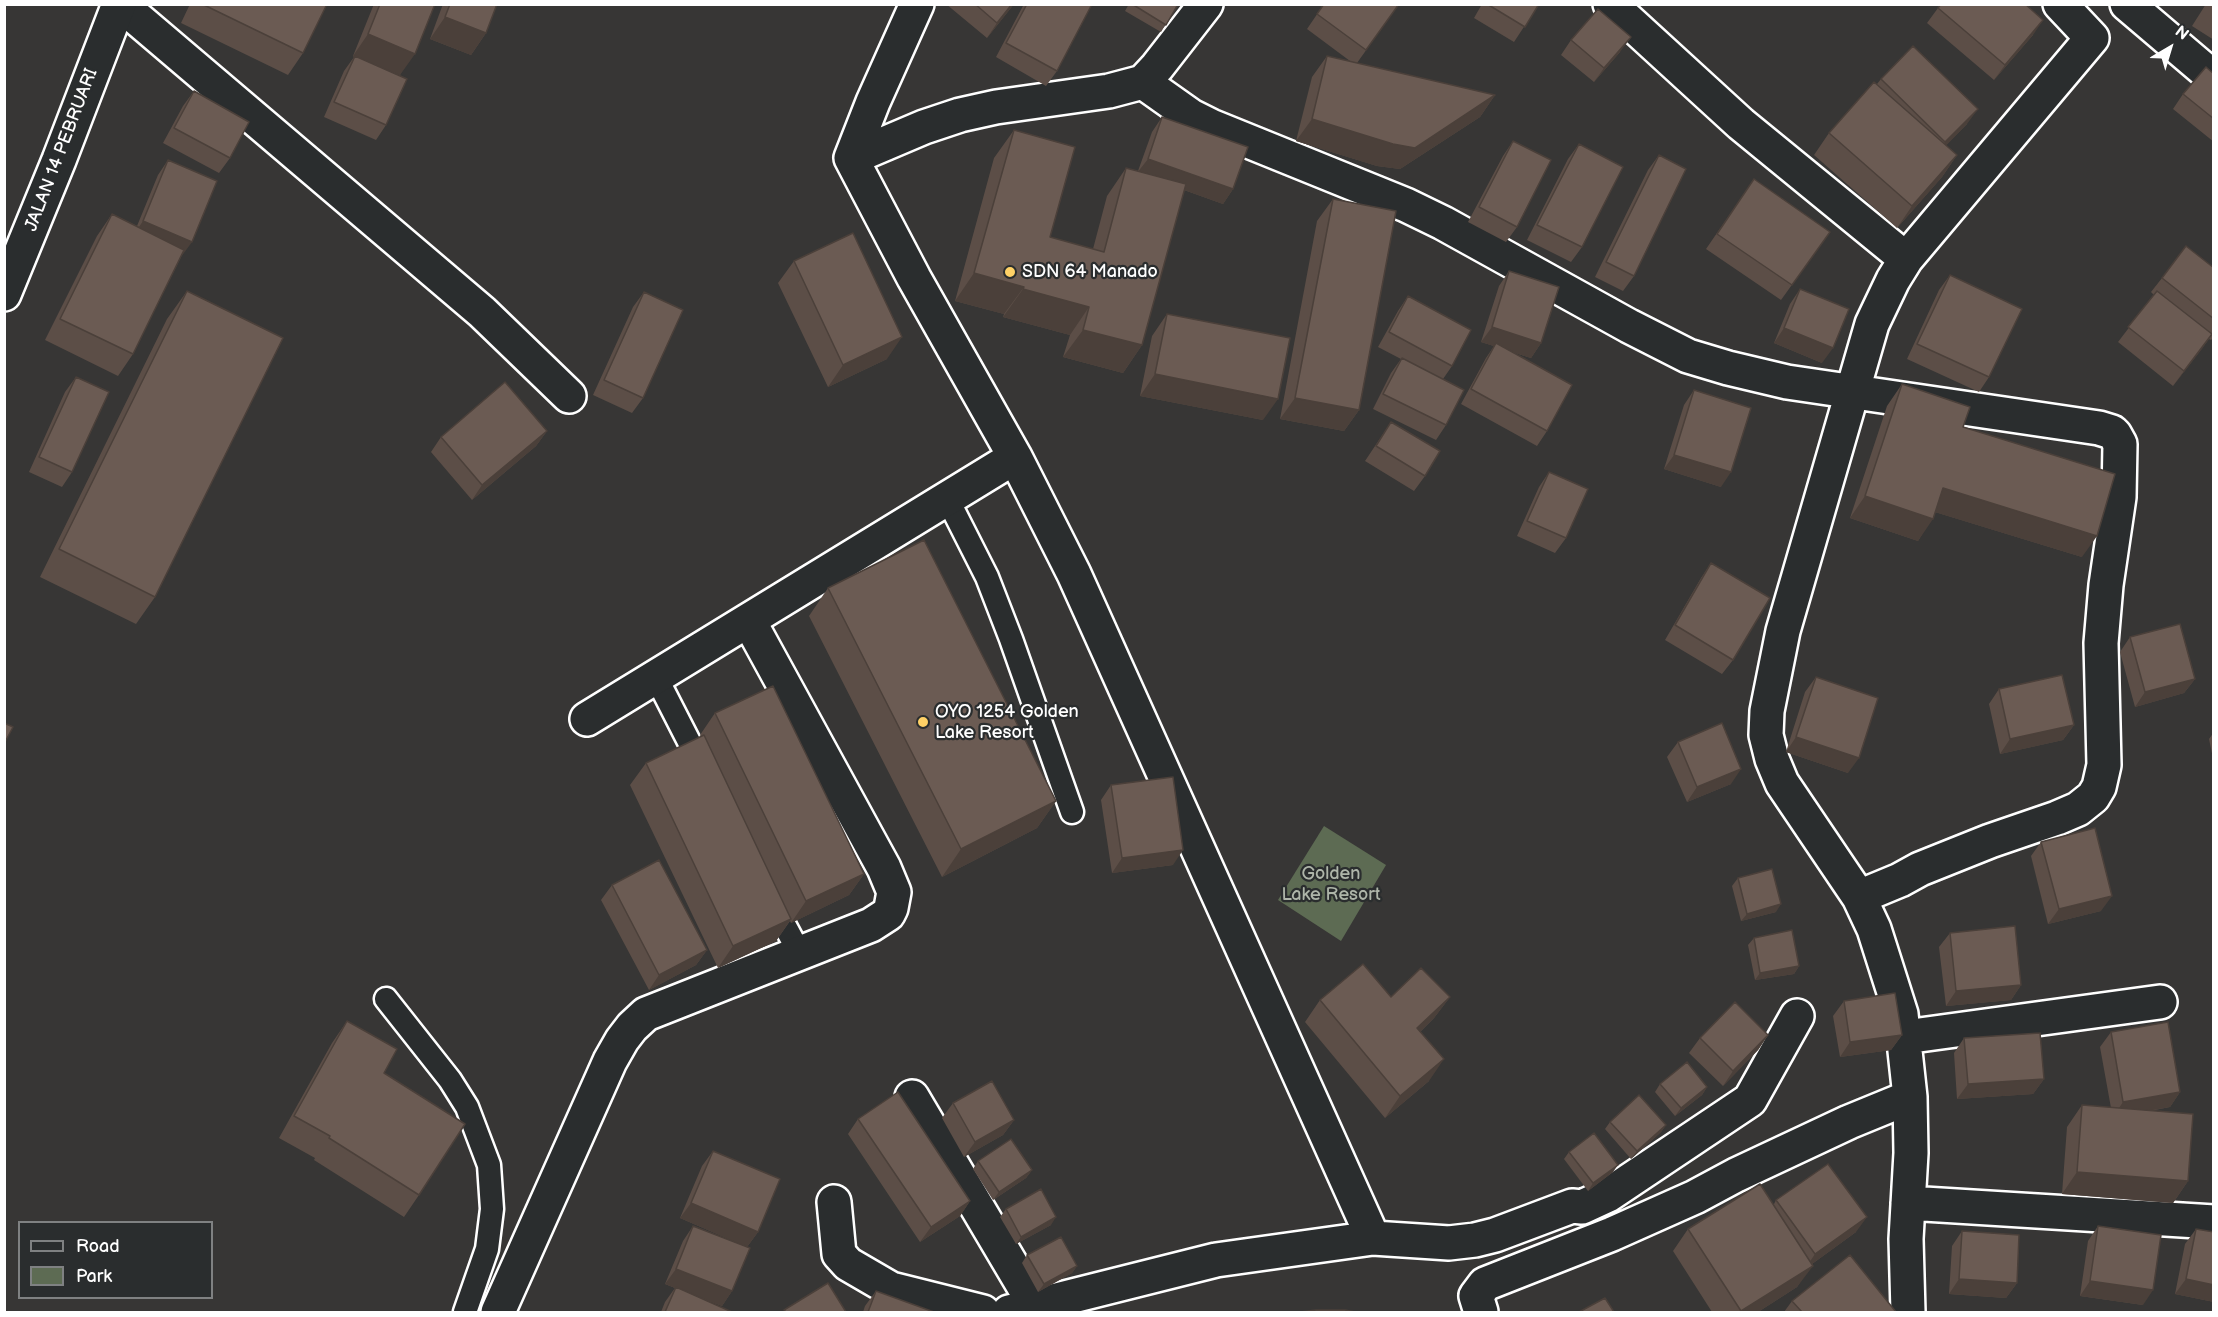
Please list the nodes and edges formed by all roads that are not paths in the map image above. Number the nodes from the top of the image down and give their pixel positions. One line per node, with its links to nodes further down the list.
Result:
1 (119, 4): 13 (street, JALAN 14 PEBRUARI); 15 (street)
2 (917, 4): 11 (street)
3 (1206, 4): 10 (street)
4 (1610, 4): 12 (street)
5 (2060, 4): 8 (street)
6 (2122, 4): 8 (street)
7 (2127, 4): 9 (street)
8 (2092, 38): 12 (street)
9 (2214, 78)
10 (1143, 82): 11 (street); 14 (street)
11 (851, 158): 16 (street)
12 (1906, 259): 14 (street)
13 (4, 294)
14 (1852, 392): 24 (street); 24 (street)
15 (569, 396)
16 (1015, 457): 17 (street); 35 (street)
17 (948, 500): 18 (street); 22 (lane)
18 (749, 621): 19 (street); 25 (street)
19 (656, 677): 20 (street); 21 (lane)
20 (586, 719)
21 (711, 784)
22 (1072, 812)
23 (761, 880): 25 (lane)
24 (1859, 897): 29 (street)
25 (800, 954): 38 (street)
26 (386, 999): 37 (lane)
27 (2160, 1002): 29 (street)
28 (1797, 1016): 35 (street)
29 (1905, 1037): 31 (street)
30 (912, 1097): 36 (street)
31 (1910, 1098): 33 (street); 40 (street)
32 (834, 1202): 39 (street)
33 (1908, 1203): 34 (street); 41 (street)
34 (2214, 1222)
35 (1373, 1238): 36 (street)
36 (1022, 1309)
37 (465, 1312)
38 (498, 1312)
39 (983, 1312)
40 (1481, 1312)
41 (1908, 1312)

